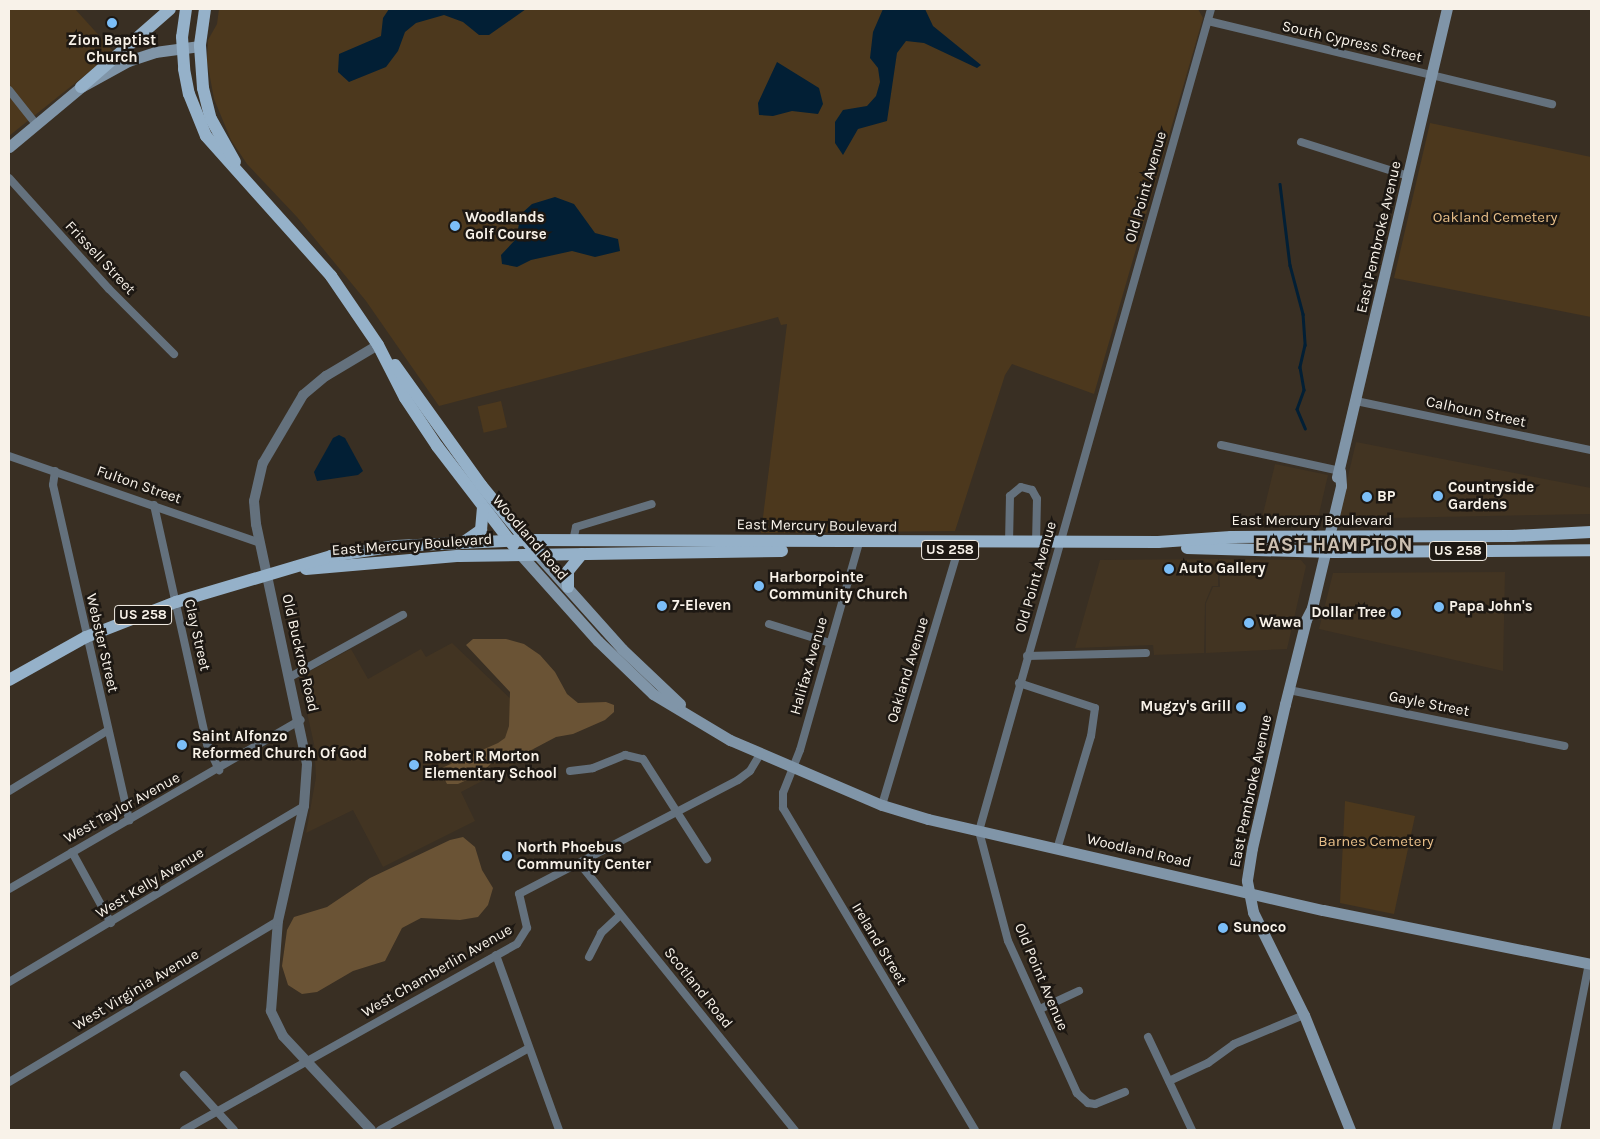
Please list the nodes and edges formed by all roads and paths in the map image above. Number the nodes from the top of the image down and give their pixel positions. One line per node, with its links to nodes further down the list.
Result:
1 (170, 9): 10 (main road)
2 (186, 9): 8 (main road, Woodland Road)
3 (205, 9): 7 (main road, Woodland Road)
4 (1211, 9): 6 (street, Old Point Avenue)
5 (1448, 9): 9 (main road, East Pembroke Avenue)
6 (1208, 22): 9 (street, South Cypress Street); 39 (street, Old Point Avenue)
7 (200, 46): 8 (main road); 18 (main road, Woodland Road)
8 (182, 49): 10 (main road); 18 (main road, Woodland Road)
9 (1432, 75): 12 (street, South Cypress Street); 16 (main road, East Pembroke Avenue)
10 (81, 87): 13 (main road)
11 (9, 90): 13 (street)
12 (1552, 104)
13 (36, 124): 15 (main road)
14 (1301, 142): 16 (street)
15 (9, 147)
16 (1408, 176): 21 (main road, East Pembroke Avenue)
17 (9, 178): 20 (street, Frissell Street)
18 (246, 181): 19 (main road, Woodland Road)
19 (378, 345): 29 (main road, Woodland Road); 32 (main road, Woodland Road); 36 (street, Old Buckroe Road)
20 (174, 354)
21 (1356, 401): 23 (street, Calhoun Street); 26 (main road, East Pembroke Avenue)
22 (1221, 445): 26 (street)
23 (1591, 450)
24 (9, 456): 25 (street, Fulton Street)
25 (54, 471): 28 (street, Fulton Street); 53 (street, Webster Street)
26 (1340, 471): 31 (main road, East Pembroke Avenue)
27 (652, 504): 34 (street)
28 (154, 505): 36 (street, Fulton Street); 50 (street, Clay Street)
29 (482, 509): 33 (main road, Woodland Road); 35 (main road)
30 (1591, 532): 31 (main road, East Mercury Boulevard / US 258)
31 (1325, 537): 39 (main road, East Mercury Boulevard / US 258); 43 (main road, East Pembroke Avenue)
32 (526, 540): 33 (main road, East Mercury Boulevard / US 258); 34 (main road, East Mercury Boulevard / US 258); 44 (main road, Woodland Road)
33 (509, 541): 35 (main road, East Mercury Boulevard / US 258); 46 (main road, Woodland Road)
34 (573, 541): 40 (main road, East Mercury Boulevard / US 258)
35 (464, 542): 47 (main road, East Mercury Boulevard / US 258)
36 (260, 543): 48 (street, Old Buckroe Road)
37 (1008, 543): 38 (main road, East Mercury Boulevard / US 258); 38 (street); 41 (main road, East Mercury Boulevard / US 258)
38 (1036, 543): 39 (main road, East Mercury Boulevard / US 258)
39 (1059, 546): 41 (main road, East Mercury Boulevard / US 258); 43 (main road, East Mercury Boulevard / US 258); 57 (street, Old Point Avenue)
40 (858, 547): 41 (main road, East Mercury Boulevard / US 258); 45 (main road, East Mercury Boulevard / US 258); 54 (street, Halifax Avenue)
41 (959, 547): 70 (street, Oakland Avenue)
42 (1591, 550): 43 (main road, East Mercury Boulevard / US 258)
43 (1322, 552): 61 (main road, East Pembroke Avenue)
44 (538, 554): 45 (main road, East Mercury Boulevard / US 258); 46 (main road, East Mercury Boulevard / US 258); 49 (main road, Woodland Road)
45 (582, 554): 49 (main road)
46 (521, 555): 47 (main road, East Mercury Boulevard / US 258); 55 (main road, Woodland Road)
47 (286, 570): 48 (main road, East Mercury Boulevard / US 258)
48 (267, 575): 50 (main road, East Mercury Boulevard / US 258); 58 (street, Old Buckroe Road)
49 (568, 587): 55 (main road, Woodland Road)
50 (176, 602): 53 (main road, East Mercury Boulevard / US 258); 67 (street, Clay Street)
51 (402, 615): 58 (street)
52 (769, 624): 54 (street)
53 (86, 637): 59 (main road, East Mercury Boulevard / US 258); 63 (street, Webster Street)
54 (830, 643): 66 (street, Halifax Avenue)
55 (618, 652): 65 (main road, Woodland Road)
56 (1146, 653): 57 (street)
57 (1027, 656): 60 (street, Old Point Avenue)
58 (290, 677): 62 (street, Old Buckroe Road)
59 (9, 680)
60 (1020, 683): 74 (street, Old Point Avenue); 75 (street)
61 (1289, 690): 64 (street, Gayle Street); 80 (main road, East Pembroke Avenue)
62 (300, 720): 67 (street, West Taylor Avenue); 71 (street, Old Buckroe Road)
63 (107, 731): 69 (street); 73 (street, Webster Street)
64 (1564, 746)
65 (761, 753): 66 (main road, Woodland Road); 72 (street, West Chamberlin Avenue)
66 (793, 768): 70 (main road, Woodland Road); 105 (street, Ireland Street)
67 (218, 770): 73 (street, West Taylor Avenue)
68 (570, 771): 72 (street)
69 (9, 791)
70 (882, 805): 74 (main road, Woodland Road)
71 (304, 806): 82 (street, Old Buckroe Road); 83 (street, West Kelly Avenue)
72 (678, 811): 77 (street); 78 (street, West Chamberlin Avenue)
73 (129, 820): 76 (street, West Taylor Avenue)
74 (979, 831): 75 (main road, Woodland Road); 89 (street, Old Point Avenue)
75 (1057, 849): 80 (main road, Woodland Road)
76 (72, 852): 79 (street, West Taylor Avenue); 83 (street)
77 (707, 859)
78 (580, 864): 81 (street, Scotland Road); 84 (street, West Chamberlin Avenue)
79 (9, 889)
80 (1248, 893): 86 (main road, Woodland Road); 90 (main road, East Pembroke Avenue)
81 (620, 915): 85 (street); 104 (street, Scotland Road)
82 (278, 921): 93 (street, Old Buckroe Road); 96 (street, West Virginia Avenue)
83 (111, 923): 87 (street, West Kelly Avenue)
84 (496, 956): 92 (street); 93 (street, West Chamberlin Avenue)
85 (589, 957)
86 (1590, 964): 108 (street)
87 (9, 982)
88 (1079, 991): 89 (street)
89 (1040, 1009): 97 (street, Old Point Avenue)
90 (1304, 1015): 95 (street); 107 (main road, East Pembroke Avenue)
91 (1148, 1037): 95 (street)
92 (529, 1048): 102 (street); 103 (street)
93 (306, 1062): 98 (street, West Chamberlin Avenue); 101 (street, Old Buckroe Road)
94 (184, 1075): 98 (street)
95 (1170, 1081): 106 (street)
96 (9, 1082)
97 (1125, 1092)
98 (217, 1112): 99 (street, West Chamberlin Avenue); 100 (street)
99 (184, 1130)
100 (234, 1130)
101 (370, 1130)
102 (380, 1130)
103 (559, 1130)
104 (794, 1130)
105 (975, 1130)
106 (1192, 1130)
107 (1350, 1130)
108 (1556, 1130)

